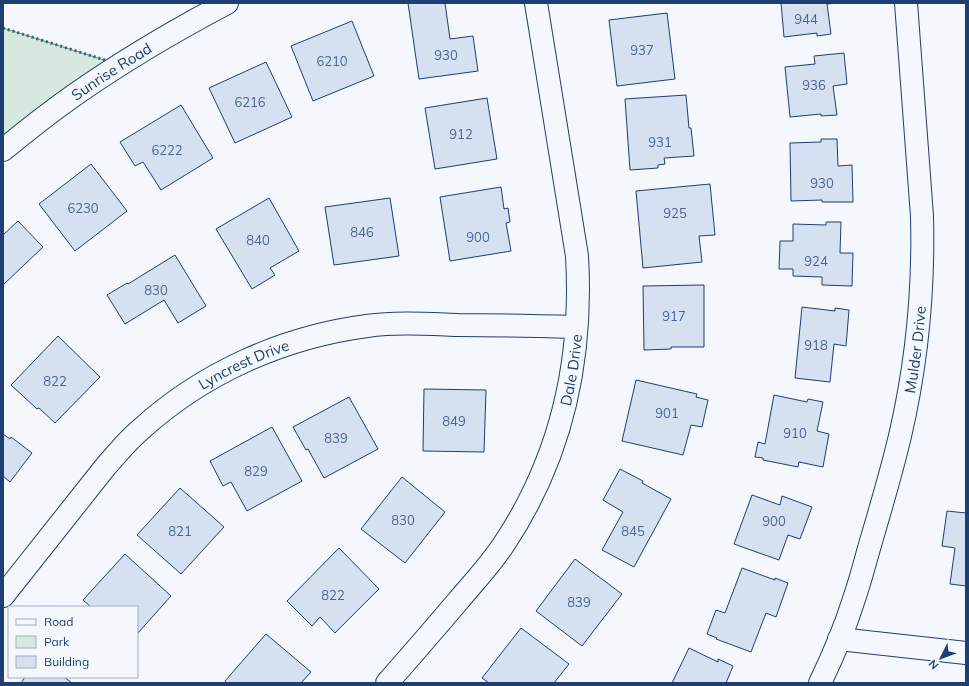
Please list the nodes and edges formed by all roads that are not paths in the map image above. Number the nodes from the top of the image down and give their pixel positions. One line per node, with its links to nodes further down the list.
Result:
1 (227, 3): 4 (street, Sunrise Road)
2 (536, 3): 5 (street, Dale Drive)
3 (906, 3): 7 (street, Mulder Drive)
4 (3, 150)
5 (576, 327): 6 (street, Lyncrest Drive); 9 (street, Dale Drive)
6 (3, 596)
7 (839, 639): 8 (street); 10 (street, Mulder Drive)
8 (966, 653)
9 (387, 683)
10 (820, 683)

